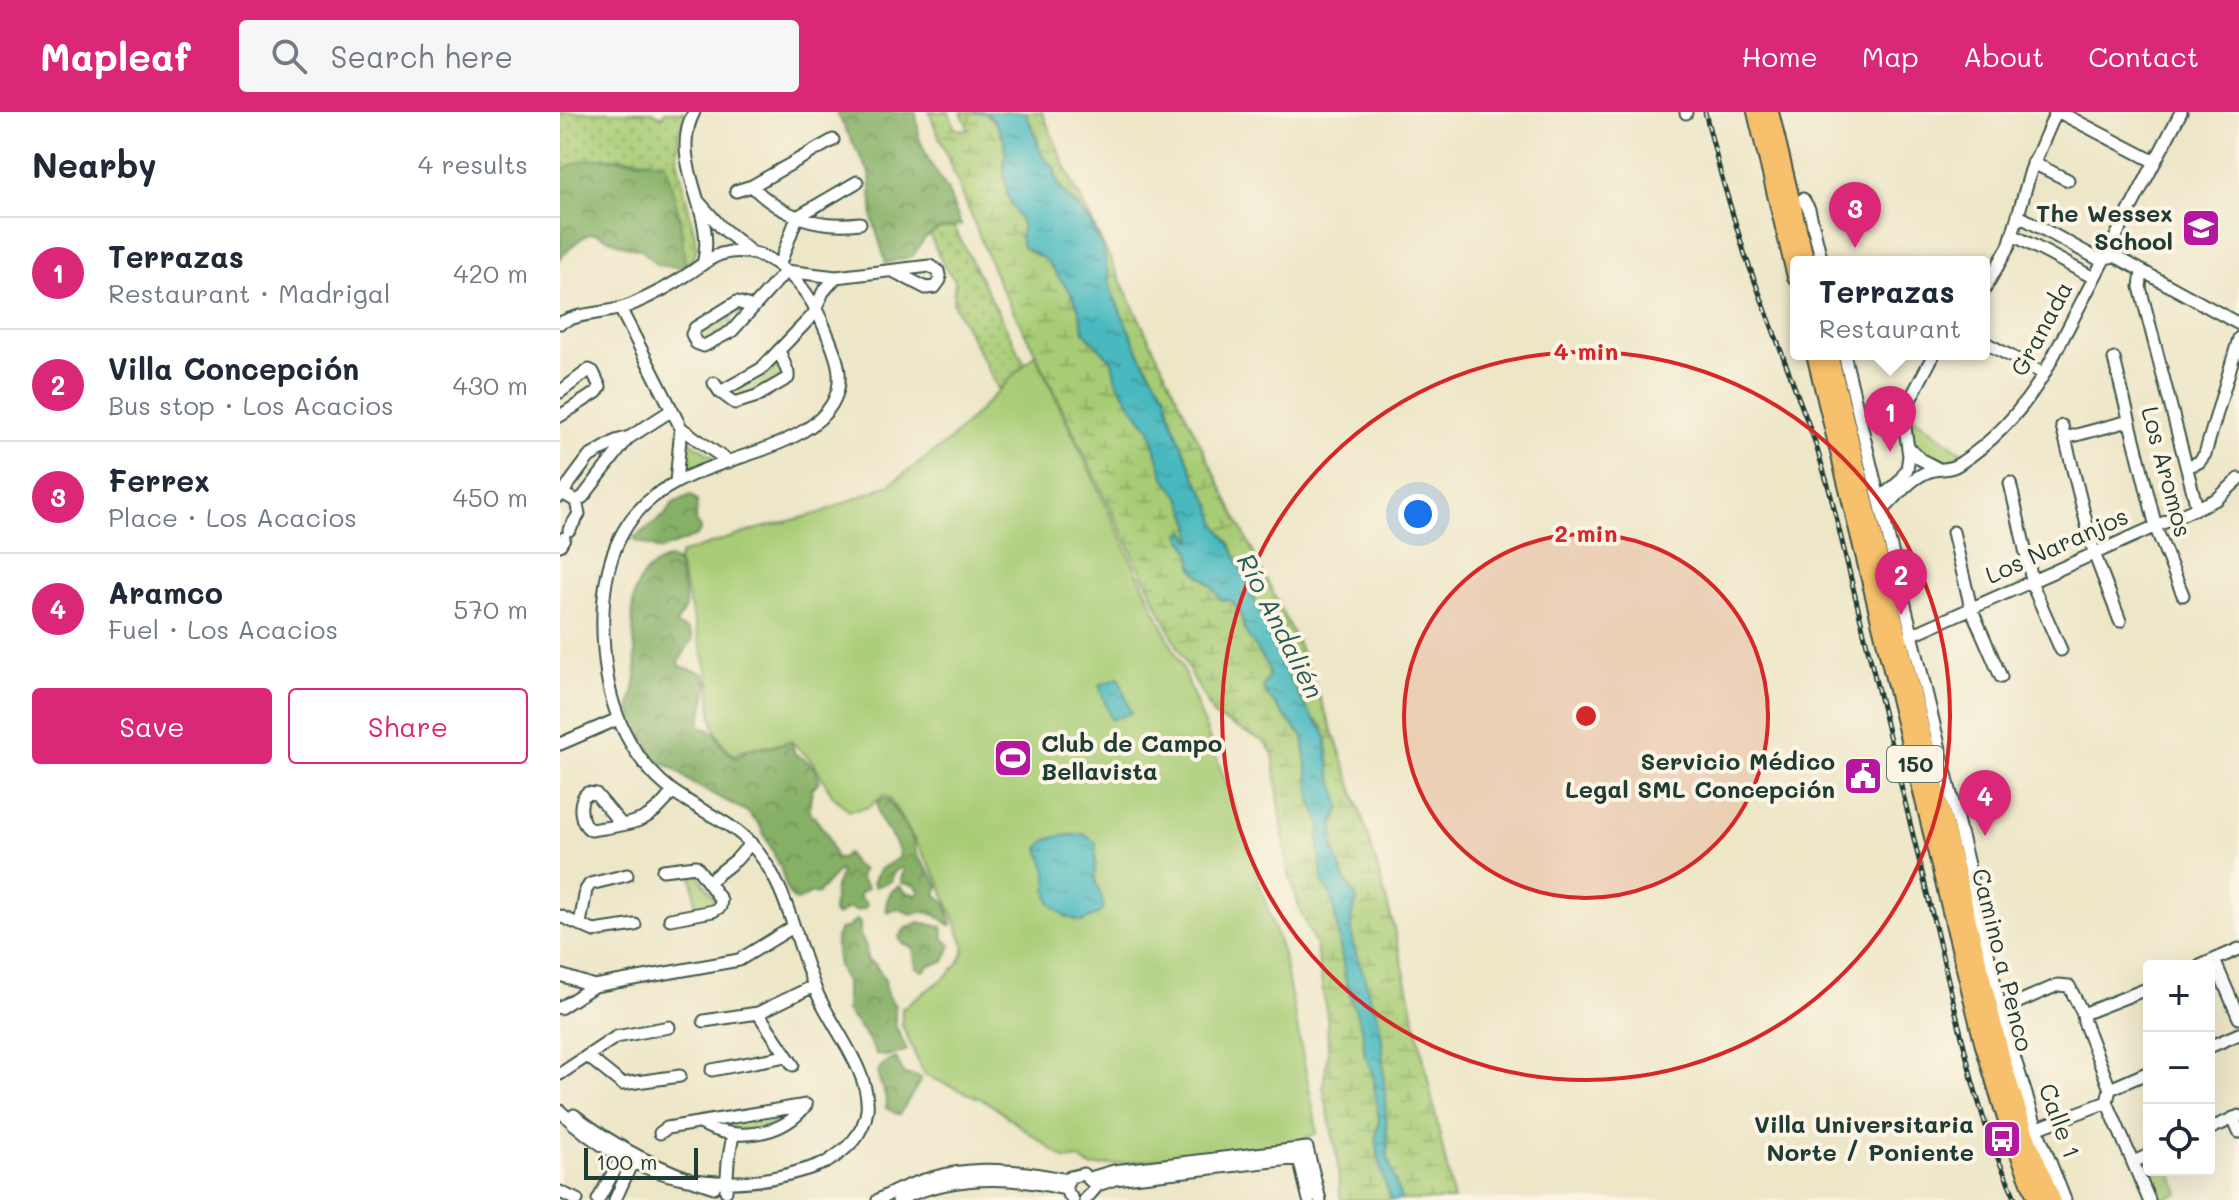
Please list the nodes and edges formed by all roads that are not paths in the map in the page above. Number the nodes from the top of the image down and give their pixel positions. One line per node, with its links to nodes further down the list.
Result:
1 (694, 112): 14 (street)
2 (1756, 112): 20 (highway)
3 (1770, 112): 13 (highway)
4 (2057, 112): 7 (street); 8 (street)
5 (2181, 112): 7 (street, Granada)
6 (833, 140): 11 (street)
7 (2155, 162): 23 (street, Granada)
8 (2033, 163): 9 (street); 15 (street)
9 (2068, 180)
10 (857, 182): 16 (street)
11 (752, 186): 12 (street); 16 (street)
12 (736, 191)
13 (1796, 196): 21 (highway); 22 (street)
14 (696, 199): 19 (street); 24 (street)
15 (2019, 216): 18 (street); 23 (street)
16 (797, 217): 17 (street); 25 (street)
17 (860, 223)
18 (2013, 235): 29 (street); 30 (street)
19 (755, 255): 24 (street); 25 (street)
20 (1791, 256)
21 (1805, 256)
22 (1821, 256)
23 (2105, 257): 27 (street); 29 (street, Granada)
24 (703, 264): 33 (street)
25 (782, 268): 28 (street); 31 (street); 32 (street)
26 (893, 271): 28 (street)
27 (2142, 272): 35 (street); 53 (street)
28 (836, 277): 32 (street)
29 (2094, 278): 44 (street, Granada)
30 (1990, 281)
31 (753, 307): 31 (street)
32 (816, 308): 38 (street); 52 (street)
33 (621, 310): 34 (street); 46 (street)
34 (560, 323)
35 (2239, 324)
36 (2239, 338): 53 (street)
37 (1990, 345): 44 (street)
38 (779, 350): 38 (street)
39 (2114, 359): 48 (street, Los Aromos)
40 (1817, 360): 70 (highway, Camino a Penco / 150)
41 (1831, 360): 61 (highway, Camino a Penco / 150)
42 (1845, 360): 61 (street)
43 (1931, 360): 51 (street)
44 (2044, 374): 54 (street, Granada)
45 (560, 392): 47 (street)
46 (672, 410): 49 (street); 50 (street)
47 (560, 416)
48 (2129, 421): 62 (street, Los Aromos); 65 (street)
49 (681, 428): 52 (street); 56 (street)
50 (630, 437): 58 (street); 59 (street)
51 (1908, 447): 54 (street); 61 (street)
52 (729, 462): 56 (street)
53 (2187, 467): 60 (street)
54 (1940, 469): 61 (street, Granada)
55 (2239, 479): 60 (street, Los Naranjos)
56 (676, 482): 73 (street)
57 (2010, 483): 66 (street)
58 (561, 495): 59 (street)
59 (576, 501): 64 (street)
60 (2197, 508): 62 (street, Los Naranjos)
61 (1877, 511): 70 (highway, Camino a Penco / 150)
62 (2156, 526): 65 (street, Los Naranjos); 67 (street, Los Aromos)
63 (1953, 532): 68 (street)
64 (565, 538)
65 (2094, 553): 66 (street, Los Naranjos); 69 (street)
66 (2032, 581): 68 (street, Los Naranjos); 71 (street)
67 (2183, 595)
68 (1971, 608): 70 (street, Los Naranjos); 72 (street)
69 (2120, 621)
70 (1899, 639): 75 (highway, Camino a Penco / 150); 76 (street, Calle 1); 120 (highway, Camino a Penco / 150)
71 (2061, 650)
72 (2001, 677)
73 (618, 719): 74 (street); 77 (street)
74 (560, 744)
75 (1930, 766): 76 (highway); 84 (highway, Camino a Penco / 150)
76 (1949, 787): 80 (street, Calle 1)
77 (672, 792): 78 (street); 79 (street)
78 (622, 825)
79 (751, 843): 83 (street); 89 (street)
80 (1969, 868): 84 (highway); 98 (street, Calle 1)
81 (663, 870): 83 (street)
82 (627, 875): 87 (street)
83 (709, 881): 86 (street)
84 (1962, 899): 120 (highway, Camino a Penco / 150)
85 (560, 916): 87 (street)
86 (670, 919)
87 (580, 924): 88 (street)
88 (635, 925)
89 (793, 927): 94 (street); 95 (street)
90 (2239, 949): 91 (street)
91 (2214, 960)
92 (2215, 962): 101 (street)
93 (560, 975): 94 (street)
94 (594, 986): 97 (street)
95 (814, 986): 99 (street); 131 (street)
96 (2143, 990): 100 (street)
97 (560, 1008)
98 (2000, 1010): 100 (street); 120 (street, Calle 1)
99 (758, 1013): 102 (street); 107 (street)
100 (2083, 1014): 111 (street)
101 (2239, 1018)
102 (704, 1021)
103 (669, 1027): 106 (street)
104 (2239, 1034): 105 (street)
105 (2215, 1044)
106 (587, 1056): 108 (street); 110 (street)
107 (712, 1070)
108 (560, 1074)
109 (2143, 1075): 111 (street)
110 (680, 1076)
111 (2110, 1089): 112 (street)
112 (2107, 1102): 120 (street); 126 (street)
113 (560, 1103): 124 (street)
114 (560, 1111): 122 (street)
115 (2236, 1117): 117 (street); 118 (street)
116 (699, 1123): 119 (street); 121 (street); 121 (street)
117 (2215, 1126)
118 (2239, 1132)
119 (660, 1133)
120 (2025, 1133): 142 (highway, Camino a Penco / 150); 143 (highway, Camino a Penco / 150); 144 (street, Calle 1)
121 (733, 1135): 131 (street)
122 (594, 1141): 124 (street); 128 (street)
123 (1303, 1153): 133 (street); 140 (street); 141 (street)
124 (628, 1158): 127 (street); 128 (street); 130 (street); 134 (street)
125 (2143, 1158): 126 (street)
126 (2133, 1162): 145 (street)
127 (653, 1176): 130 (street); 134 (street)
128 (610, 1180): 136 (street)
129 (1066, 1185): 133 (street); 137 (street); 138 (street); 139 (street)
130 (697, 1189): 131 (street)
131 (726, 1191)
132 (560, 1192): 135 (street)
133 (1088, 1193)
134 (617, 1196)
135 (577, 1200)
136 (598, 1200)
137 (878, 1200)
138 (898, 1200)
139 (1073, 1200)
140 (1309, 1200)
141 (1320, 1200)
142 (2037, 1200)
143 (2052, 1200)
144 (2065, 1200)
145 (2149, 1200)

